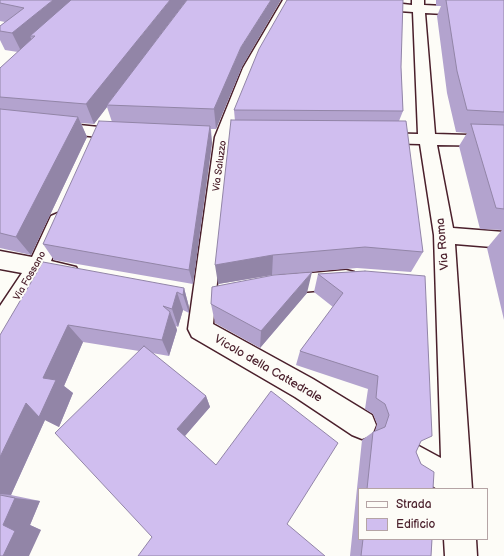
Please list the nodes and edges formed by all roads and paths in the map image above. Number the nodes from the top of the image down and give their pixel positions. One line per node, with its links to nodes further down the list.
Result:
1 (289, 0): 20 (street, Via Saluzzo)
2 (418, 5): 3 (street); 4 (street); 9 (street, Via Roma)
3 (392, 7)
4 (504, 13)
5 (112, 114): 10 (street)
6 (0, 122): 10 (street)
7 (138, 134): 10 (street)
8 (362, 138): 9 (street)
9 (427, 138): 11 (street); 13 (street, Via Roma)
10 (95, 139)
11 (504, 142)
12 (66, 203): 16 (street, Via Fossano)
13 (444, 235): 14 (street); 24 (street, Via Roma)
14 (504, 240)
15 (0, 260): 16 (street)
16 (38, 267): 17 (street); 21 (street, Via Fossano)
17 (85, 276)
18 (365, 279): 19 (street)
19 (257, 288)
20 (205, 296): 22 (street, Vicolo della Cattedrale)
21 (0, 326)
22 (362, 425)
23 (417, 459): 24 (street)
24 (457, 487)
25 (460, 540): 26 (street)
26 (461, 556)

